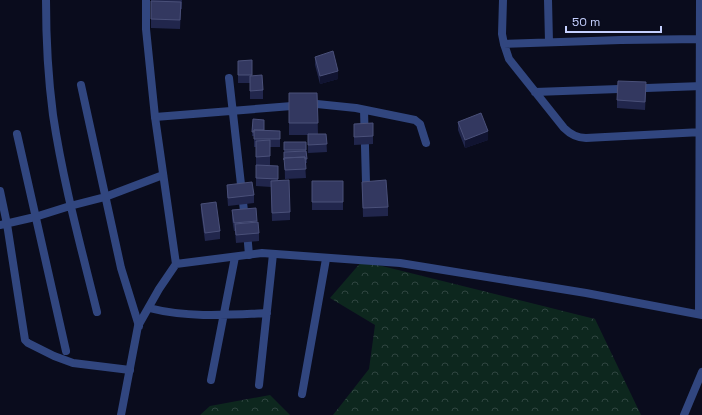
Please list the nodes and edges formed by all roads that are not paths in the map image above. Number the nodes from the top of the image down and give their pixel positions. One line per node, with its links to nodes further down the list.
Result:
1 (46, 0): 24 (street)
2 (146, 0): 15 (street)
3 (503, 0): 8 (street)
4 (548, 0): 7 (street)
5 (700, 0): 6 (street)
6 (701, 39): 7 (street); 11 (street)
7 (549, 42): 8 (street)
8 (504, 44): 12 (street)
9 (228, 78): 13 (street)
10 (81, 85): 23 (street)
11 (701, 86): 12 (street); 16 (street)
12 (535, 92): 16 (street)
13 (232, 110): 14 (street); 15 (street); 29 (street)
14 (364, 110): 18 (street); 20 (street)
15 (155, 117): 19 (street)
16 (701, 132): 21 (street)
17 (17, 134): 25 (street)
18 (426, 143)
19 (163, 175): 23 (street); 32 (street)
20 (366, 183)
21 (701, 187): 27 (street)
22 (0, 191): 26 (street)
23 (105, 197): 24 (street); 38 (street)
24 (70, 206): 25 (street); 34 (street)
25 (35, 217): 26 (street); 39 (street)
26 (4, 224): 40 (street)
27 (700, 250): 36 (street)
28 (273, 254): 29 (street); 31 (street); 35 (street)
29 (249, 255): 30 (street)
30 (235, 256): 32 (street); 37 (street)
31 (326, 258): 36 (street); 44 (street)
32 (176, 264): 33 (street)
33 (149, 308): 37 (street); 38 (street)
34 (97, 312)
35 (267, 313): 37 (street); 43 (street)
36 (700, 314)
37 (224, 316): 42 (street)
38 (139, 326): 40 (street)
39 (66, 351)
40 (130, 370): 45 (street)
41 (702, 372): 46 (street)
42 (212, 380)
43 (259, 385)
44 (302, 394)
45 (121, 415)
46 (684, 415)

